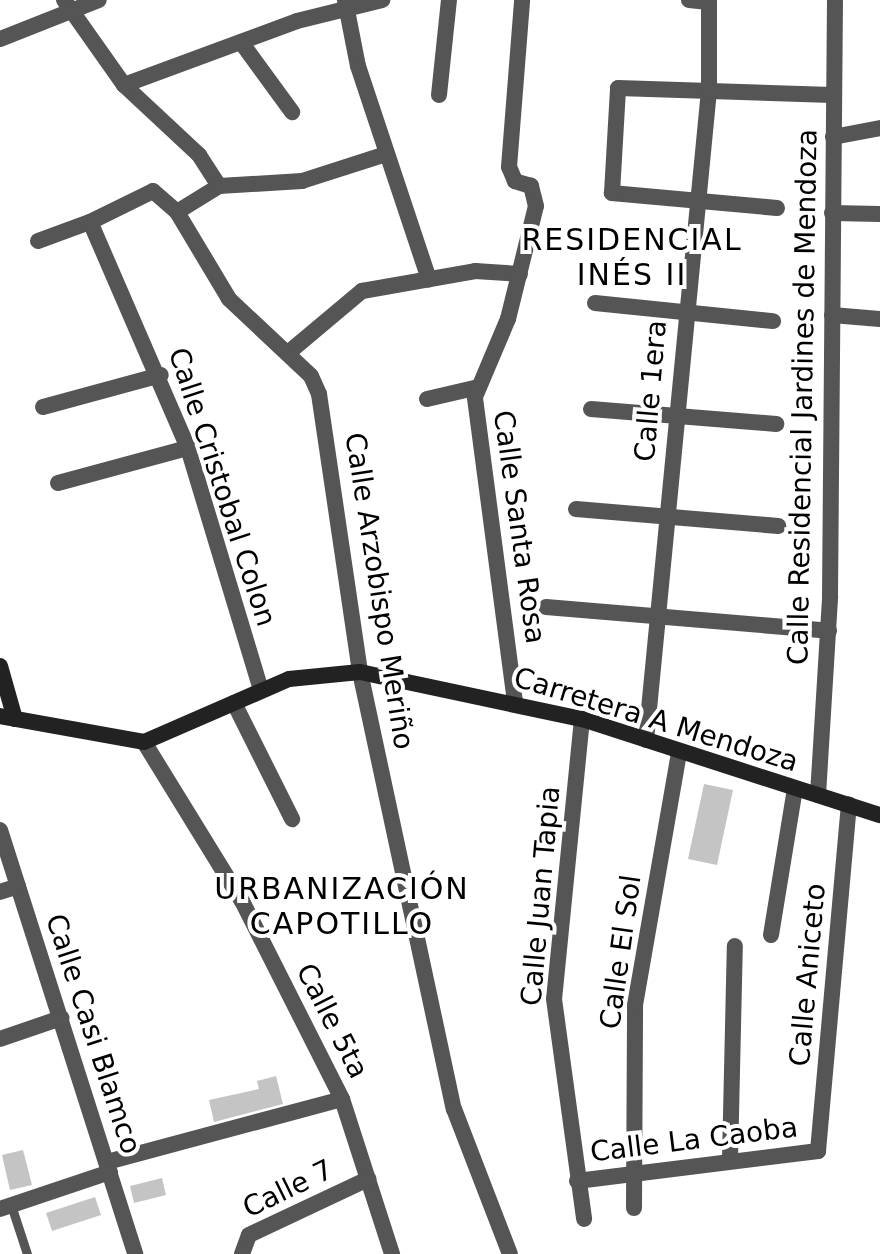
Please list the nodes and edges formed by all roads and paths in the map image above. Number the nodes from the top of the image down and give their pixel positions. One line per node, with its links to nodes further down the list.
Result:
1 (99, 0): 9 (street)
2 (382, 0): 8 (street)
3 (449, 0): 14 (street)
4 (522, 0): 28 (street, Calle Santa Rosa)
5 (689, 0): 7 (street)
6 (835, 0): 15 (street, Calle Residencial Jardines de Mendoza)
7 (709, 1): 13 (street, Calle 1era)
8 (343, 3): 11 (street); 19 (street)
9 (66, 6): 10 (street); 12 (street)
10 (0, 39)
11 (241, 42): 12 (street); 16 (street)
12 (124, 85): 20 (street)
13 (709, 90): 15 (street); 21 (street, Calle 1era); 21 (street)
14 (439, 95)
15 (832, 95): 18 (street, Calle Residencial Jardines de Mendoza)
16 (292, 112)
17 (880, 128): 18 (street)
18 (833, 137): 24 (street, Calle Residencial Jardines de Mendoza)
19 (386, 154): 20 (street); 29 (street)
20 (219, 186): 23 (street)
21 (698, 203): 22 (street); 31 (street, Calle 1era)
22 (777, 208)
23 (177, 212): 26 (street); 35 (street, Calle Arzobispo Meriño)
24 (832, 213): 25 (street); 32 (street, Calle Residencial Jardines de Mendoza)
25 (880, 214)
26 (90, 222): 27 (street); 36 (street, Calle Cristobal Colon)
27 (38, 241)
28 (520, 274): 29 (street); 37 (street, Calle Santa Rosa)
29 (429, 279): 35 (street)
30 (595, 303): 31 (street)
31 (684, 312): 34 (street); 41 (street, Calle 1era)
32 (832, 315): 33 (street); 50 (street, Calle Residencial Jardines de Mendoza)
33 (880, 319)
34 (773, 321)
35 (288, 353): 52 (street, Calle Arzobispo Meriño)
36 (161, 375): 39 (street); 43 (street, Calle Cristobal Colon)
37 (479, 387): 38 (street); 54 (street, Calle Santa Rosa)
38 (427, 399)
39 (43, 407)
40 (591, 409): 41 (street)
41 (675, 416): 42 (street); 46 (street, Calle 1era)
42 (776, 424)
43 (188, 448): 44 (street); 53 (street, Calle Cristobal Colon)
44 (58, 483)
45 (576, 509): 46 (street)
46 (666, 516): 47 (street); 49 (street, Calle 1era)
47 (778, 526)
48 (546, 607): 49 (street)
49 (658, 617): 50 (street); 58 (street, Calle 1era)
50 (829, 631): 62 (street, Calle Residencial Jardines de Mendoza)
51 (0, 666): 56 (street)
52 (360, 672): 53 (street, Carretera A Mendoza); 54 (street, Carretera A Mendoza); 87 (street, Calle Arzobispo Meriño)
53 (261, 690): 55 (street, Carretera A Mendoza)
54 (515, 702): 57 (street, Carretera A Mendoza)
55 (234, 703): 59 (street, Carretera A Mendoza); 65 (street)
56 (8, 717): 59 (street)
57 (582, 719): 58 (street, Carretera A Mendoza); 79 (street, Calle Juan Tapia)
58 (646, 740): 60 (street, Carretera A Mendoza)
59 (144, 742): 73 (street, Calle 5ta)
60 (679, 752): 61 (street, Carretera A Mendoza); 77 (street, Calle El Sol)
61 (795, 789): 62 (street, Carretera A Mendoza); 69 (street)
62 (818, 795): 63 (street, Carretera A Mendoza)
63 (849, 804): 64 (street, Carretera A Mendoza); 74 (street, Calle Aniceto)
64 (880, 815)
65 (292, 819)
66 (0, 830): 67 (street, Calle Casi Blamco)
67 (18, 886): 68 (street); 71 (street, Calle Casi Blamco)
68 (0, 892)
69 (771, 935)
70 (735, 946): 75 (street)
71 (61, 1018): 72 (street); 76 (street, Calle Casi Blamco)
72 (0, 1039)
73 (342, 1099): 76 (street); 78 (street, Calle 5ta)
74 (818, 1151): 75 (street, Calle La Caoba)
75 (730, 1159): 77 (street, Calle La Caoba)
76 (108, 1167): 80 (street); 84 (street, Calle Casi Blamco)
77 (638, 1170): 79 (street, Calle La Caoba); 81 (street, Calle El Sol)
78 (368, 1179): 85 (street, Calle 7); 86 (street, Calle 5ta)
79 (577, 1181): 82 (street, Calle Juan Tapia)
80 (6, 1207): 83 (lane)
81 (634, 1208)
82 (584, 1219)
83 (27, 1254)
84 (135, 1254)
85 (242, 1254)
86 (392, 1254)
87 (510, 1254)

